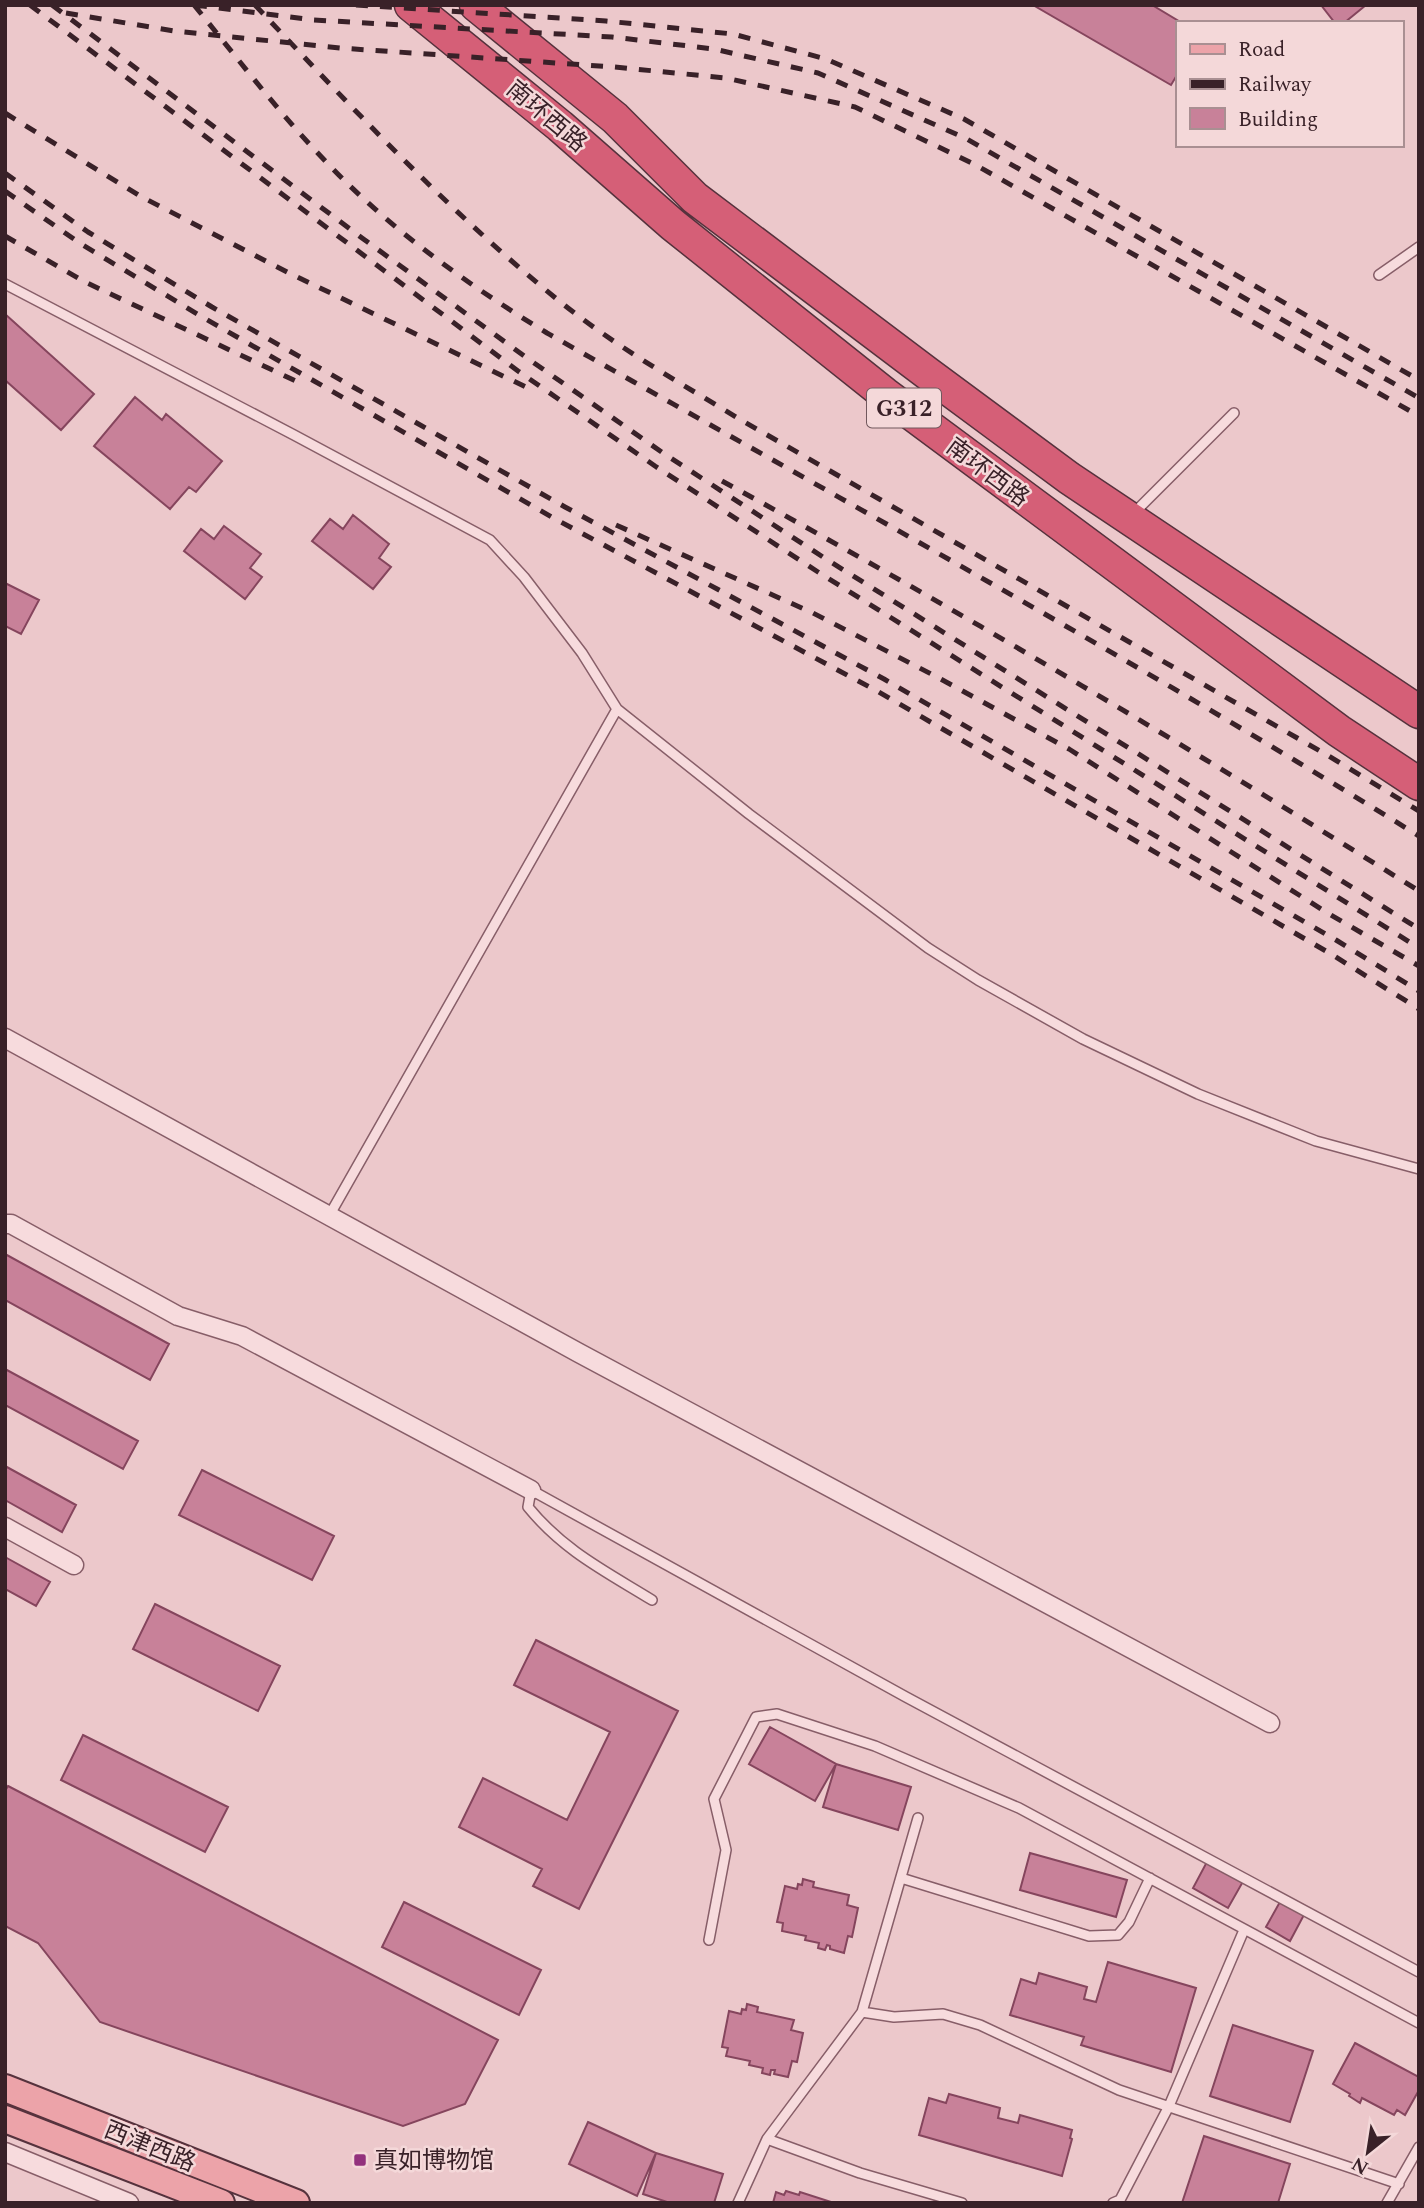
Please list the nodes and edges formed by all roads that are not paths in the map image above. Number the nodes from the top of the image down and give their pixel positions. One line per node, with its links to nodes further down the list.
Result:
1 (411, 5): 3 (highway, 南环西路 / G312)
2 (476, 5): 3 (highway, 南环西路 / G312)
3 (684, 211): 8 (highway, 南环西路 / G312); 11 (highway, 南环西路 / G312)
4 (1419, 247): 5 (lane)
5 (1379, 275)
6 (5, 284): 9 (lane)
7 (1234, 413): 8 (lane)
8 (1129, 518): 10 (highway, 南环西路 / G312)
9 (617, 709): 13 (lane); 14 (lane)
10 (1419, 712)
11 (1419, 784)
12 (5, 1038): 14 (street)
13 (1419, 1168)
14 (329, 1216): 20 (street)
15 (5, 1224): 16 (street)
16 (531, 1490): 19 (lane); 26 (lane)
17 (5, 1527): 18 (street)
18 (74, 1565)
19 (652, 1600)
20 (1270, 1723)
21 (918, 1818): 22 (lane)
22 (901, 1878): 23 (lane); 27 (lane)
23 (1150, 1878): 24 (lane); 25 (lane)
24 (1244, 1930): 28 (lane); 30 (lane)
25 (709, 1940)
26 (1419, 1972)
27 (862, 2012): 30 (lane); 32 (lane)
28 (1419, 2024)
29 (5, 2088): 38 (main road, 西津西路)
30 (1170, 2106): 35 (lane); 41 (lane)
31 (14, 2123): 34 (street); 37 (main road, 西津西路)
32 (766, 2139): 39 (lane); 40 (lane)
33 (1419, 2147): 35 (lane)
34 (6, 2153): 36 (street)
35 (1399, 2184): 42 (lane)
36 (129, 2203)
37 (221, 2203)
38 (296, 2203)
39 (738, 2203)
40 (962, 2203)
41 (1113, 2203)
42 (1387, 2203)

